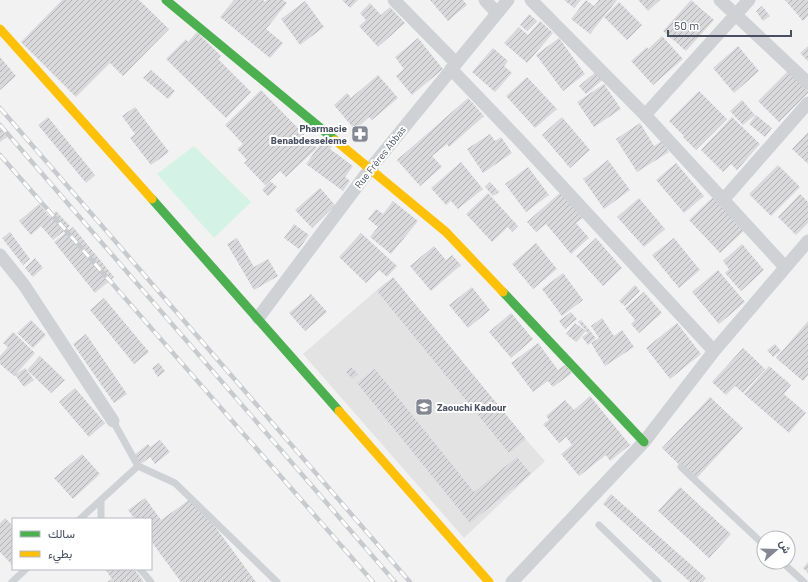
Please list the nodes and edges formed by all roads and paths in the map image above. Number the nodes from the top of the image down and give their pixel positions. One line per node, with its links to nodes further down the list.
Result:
1 (166, 0): 15 (street)
2 (394, 0): 11 (street)
3 (485, 0): 8 (street)
4 (508, 0): 8 (street, Rue Frères Abbas)
5 (530, 0): 14 (street)
6 (720, 0): 9 (street)
7 (749, 0): 9 (street)
8 (497, 13): 11 (street, Rue Frères Abbas)
9 (736, 14): 12 (street); 14 (street)
10 (0, 29): 20 (street)
11 (454, 66): 15 (street, Rue Frères Abbas); 21 (street)
12 (808, 83)
13 (808, 103): 16 (street)
14 (645, 114): 16 (street)
15 (370, 170): 20 (street, Rue Frères Abbas); 23 (street)
16 (723, 200): 19 (street)
17 (808, 241): 19 (street)
18 (0, 255): 22 (street)
19 (785, 267): 21 (street)
20 (258, 318): 37 (street)
21 (714, 351): 23 (street)
22 (113, 421): 24 (lane)
23 (644, 442): 38 (street)
24 (138, 466): 26 (lane); 36 (lane)
25 (681, 467): 30 (lane)
26 (101, 500): 27 (lane); 28 (lane)
27 (81, 518)
28 (101, 518)
29 (599, 525): 39 (lane)
30 (756, 537)
31 (25, 570): 34 (lane)
32 (141, 570): 35 (lane)
33 (791, 570): 40 (lane)
34 (12, 582)
35 (151, 582)
36 (277, 582)
37 (489, 582)
38 (512, 582)
39 (658, 582)
40 (804, 582)

